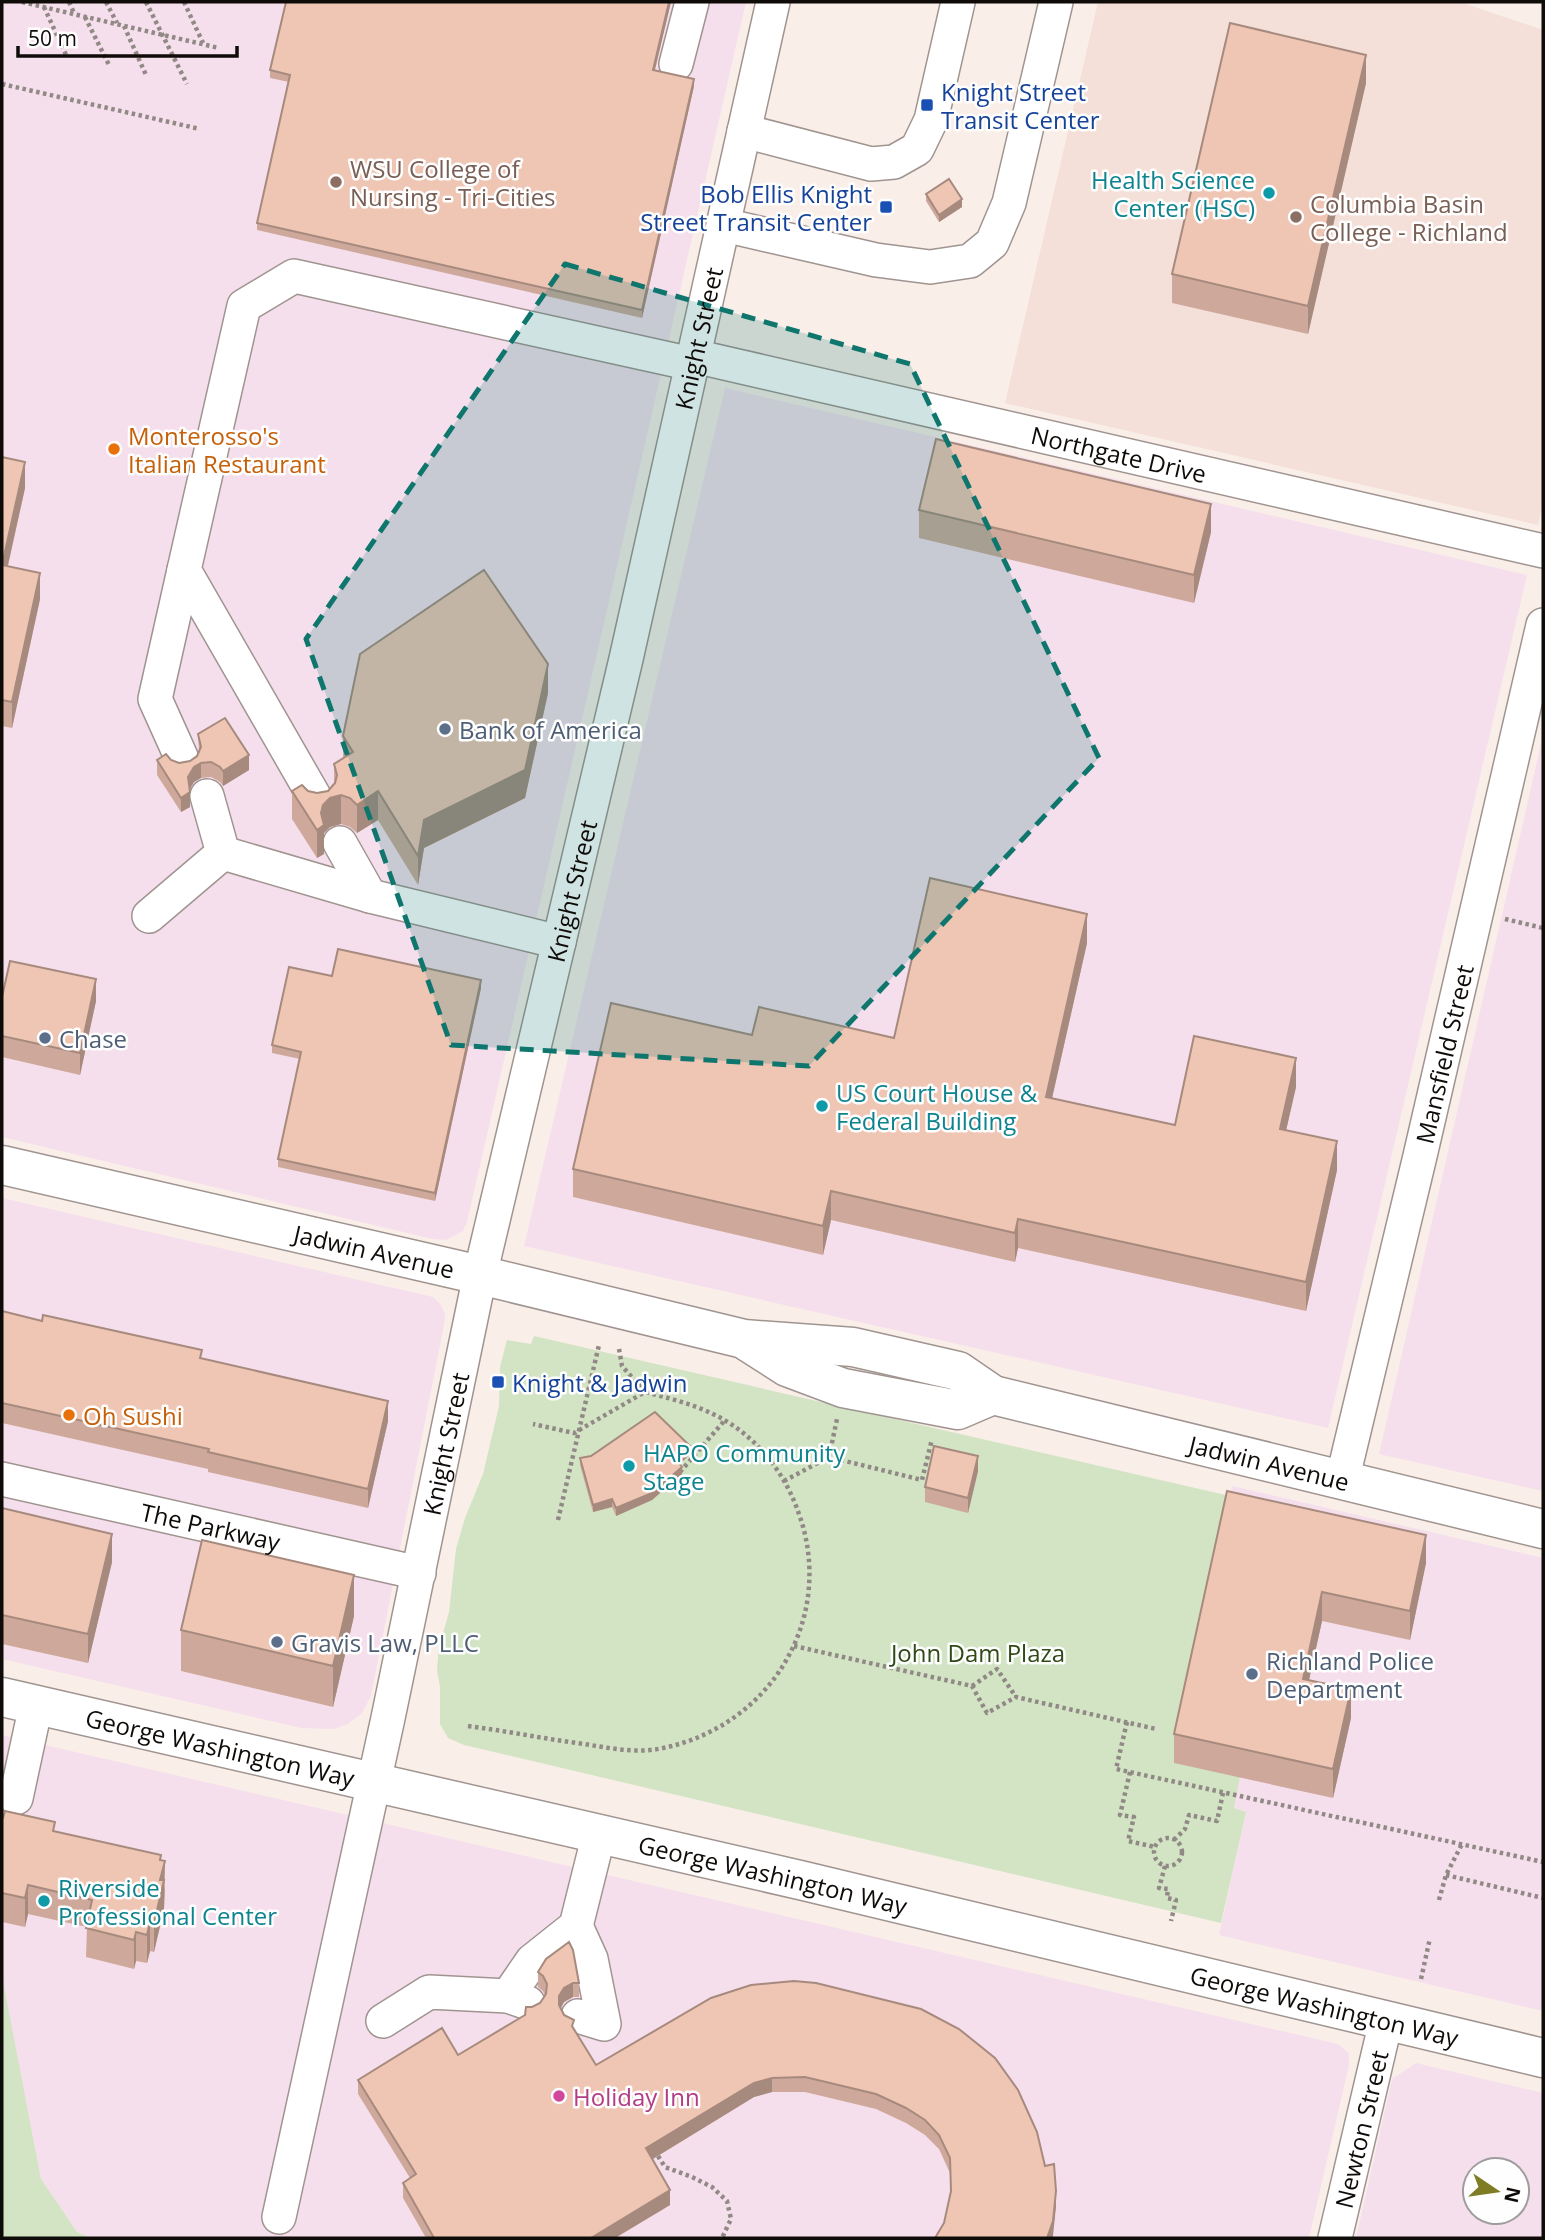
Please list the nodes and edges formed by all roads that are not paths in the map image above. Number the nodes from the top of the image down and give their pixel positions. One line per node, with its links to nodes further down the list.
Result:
1 (692, 2): 5 (street)
2 (773, 2): 6 (street, Knight Street)
3 (958, 2): 6 (street)
4 (1056, 2): 7 (street)
5 (676, 64)
6 (744, 131): 7 (street, Knight Street)
7 (724, 225): 8 (street, Knight Street)
8 (693, 360): 9 (street, Northgate Drive); 10 (street, Northgate Drive); 19 (street, Knight Street)
9 (1543, 551)
10 (184, 570): 12 (street, Northgate Drive); 14 (street)
11 (1543, 625): 23 (street, Mansfield Street)
12 (182, 759)
13 (207, 796): 16 (street)
14 (318, 803)
15 (340, 844): 17 (street)
16 (223, 853): 17 (street); 18 (street)
17 (370, 896): 19 (street)
18 (149, 916)
19 (559, 942): 21 (street, Knight Street)
20 (2, 1165): 21 (main road, Jadwin Avenue)
21 (480, 1275): 23 (main road, Jadwin Avenue); 25 (street, Knight Street)
22 (2, 1479): 25 (street, The Parkway)
23 (1342, 1481): 24 (main road, Jadwin Avenue)
24 (1543, 1529)
25 (419, 1573): 27 (street, Knight Street)
26 (19, 1701): 27 (main road, George Washington Way); 28 (street)
27 (374, 1782): 29 (main road, George Washington Way); 35 (street, Knight Street)
28 (16, 1798)
29 (599, 1834): 30 (street); 33 (main road, George Washington Way)
30 (576, 1926): 31 (street); 32 (street)
31 (591, 2020)
32 (383, 2021)
33 (1386, 2021): 34 (main road, George Washington Way); 36 (street, Newton Street)
34 (1543, 2058)
35 (279, 2217)
36 (1335, 2238)

